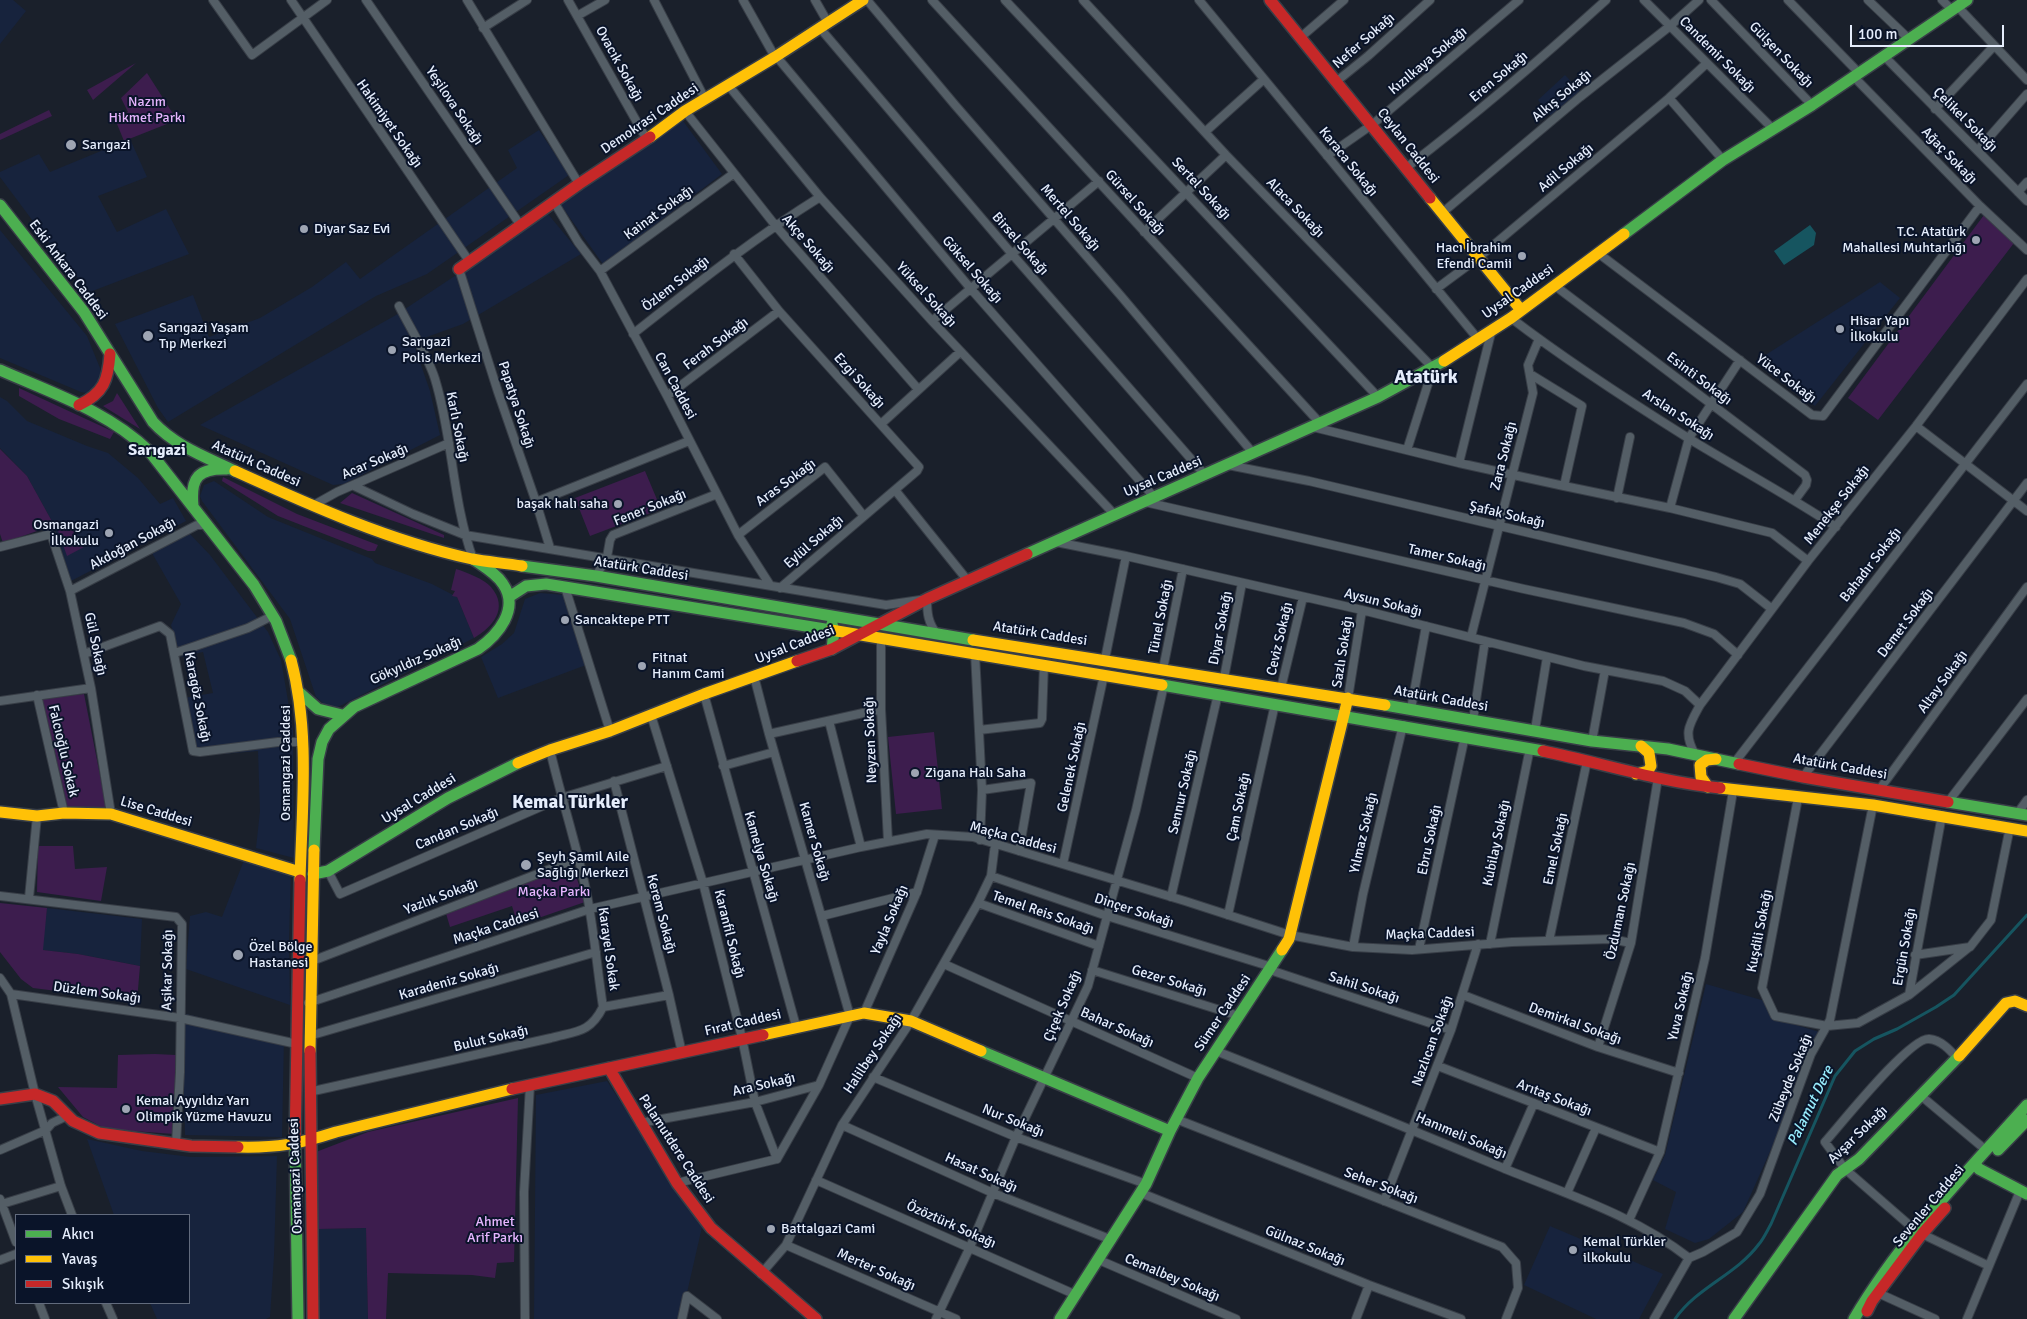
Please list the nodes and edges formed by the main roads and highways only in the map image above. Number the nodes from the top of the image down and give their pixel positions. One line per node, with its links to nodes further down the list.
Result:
1 (862, 0): 5 (main road, Demokrasi Caddesi)
2 (1270, 0): 6 (main road, Ceylan Caddesi)
3 (1959, 5): 6 (main road, Uysal Caddesi)
4 (0, 205): 7 (main road, Eski Ankara Caddesi)
5 (459, 269)
6 (1521, 310): 15 (main road, Uysal Caddesi)
7 (110, 354): 9 (main road); 10 (main road, Atatürk Caddesi)
8 (0, 370): 9 (main road)
9 (79, 405): 11 (main road)
10 (230, 469): 11 (main road); 12 (main road, Atatürk Caddesi)
11 (193, 506): 19 (main road, Osmangazi Caddesi)
12 (473, 559): 13 (main road); 14 (main road, Atatürk Caddesi)
13 (509, 597): 16 (main road); 21 (main road, Gökyıldız Sokağı)
14 (825, 614): 15 (main road, Atatürk Caddesi); 16 (main road)
15 (880, 623): 17 (main road, Uysal Caddesi); 20 (main road, Atatürk Caddesi)
16 (834, 631): 17 (main road); 18 (main road)
17 (859, 635): 18 (main road, Uysal Caddesi); 22 (main road)
18 (832, 648): 31 (main road, Uysal Caddesi)
19 (300, 693): 21 (main road); 30 (main road, Osmangazi Caddesi)
20 (1348, 698): 22 (main road, Sümer Caddesi); 23 (main road, Atatürk Caddesi)
21 (342, 715): 31 (main road, Osmangazi Caddesi)
22 (1344, 715): 25 (main road); 38 (main road, Sümer Caddesi)
23 (1641, 746): 24 (main road, Atatürk Caddesi); 25 (main road)
24 (1721, 759): 26 (main road); 28 (main road, Atatürk Caddesi)
25 (1636, 774): 26 (main road)
26 (1708, 787): 29 (main road)
27 (0, 812): 30 (main road, Lise Caddesi)
28 (2022, 814)
29 (2027, 831)
30 (300, 872): 31 (main road); 32 (main road, Osmangazi Caddesi)
31 (313, 874): 32 (main road, Osmangazi Caddesi)
32 (304, 1004): 39 (main road, Osmangazi Caddesi); 40 (main road, Osmangazi Caddesi)
33 (2027, 1006): 50 (main road, Avşar Sokağı)
34 (609, 1068): 38 (main road, Fırat Caddesi); 39 (main road, Fırat Caddesi); 48 (main road, Palamutdere Caddesi)
35 (0, 1099): 40 (main road, Fırat Caddesi)
36 (2027, 1105): 41 (main road, Sevenler Caddesi)
37 (2027, 1120): 41 (main road, Sevenler Caddesi)
38 (1170, 1131): 49 (main road, Sümer Caddesi)
39 (309, 1141): 40 (main road, Fırat Caddesi); 47 (main road, Osmangazi Caddesi)
40 (295, 1144): 44 (main road, Osmangazi Caddesi)
41 (1977, 1167): 42 (main road); 43 (main road, Sevenler Caddesi)
42 (2024, 1193)
43 (1919, 1232): 51 (main road, Sevenler Caddesi); 52 (main road, Sevenler Caddesi)
44 (298, 1304): 45 (main road); 46 (main road, Osmangazi Caddesi)
45 (289, 1319)
46 (298, 1319)
47 (313, 1319)
48 (816, 1319)
49 (1060, 1319)
50 (1734, 1319)
51 (1854, 1319)
52 (1863, 1319)

